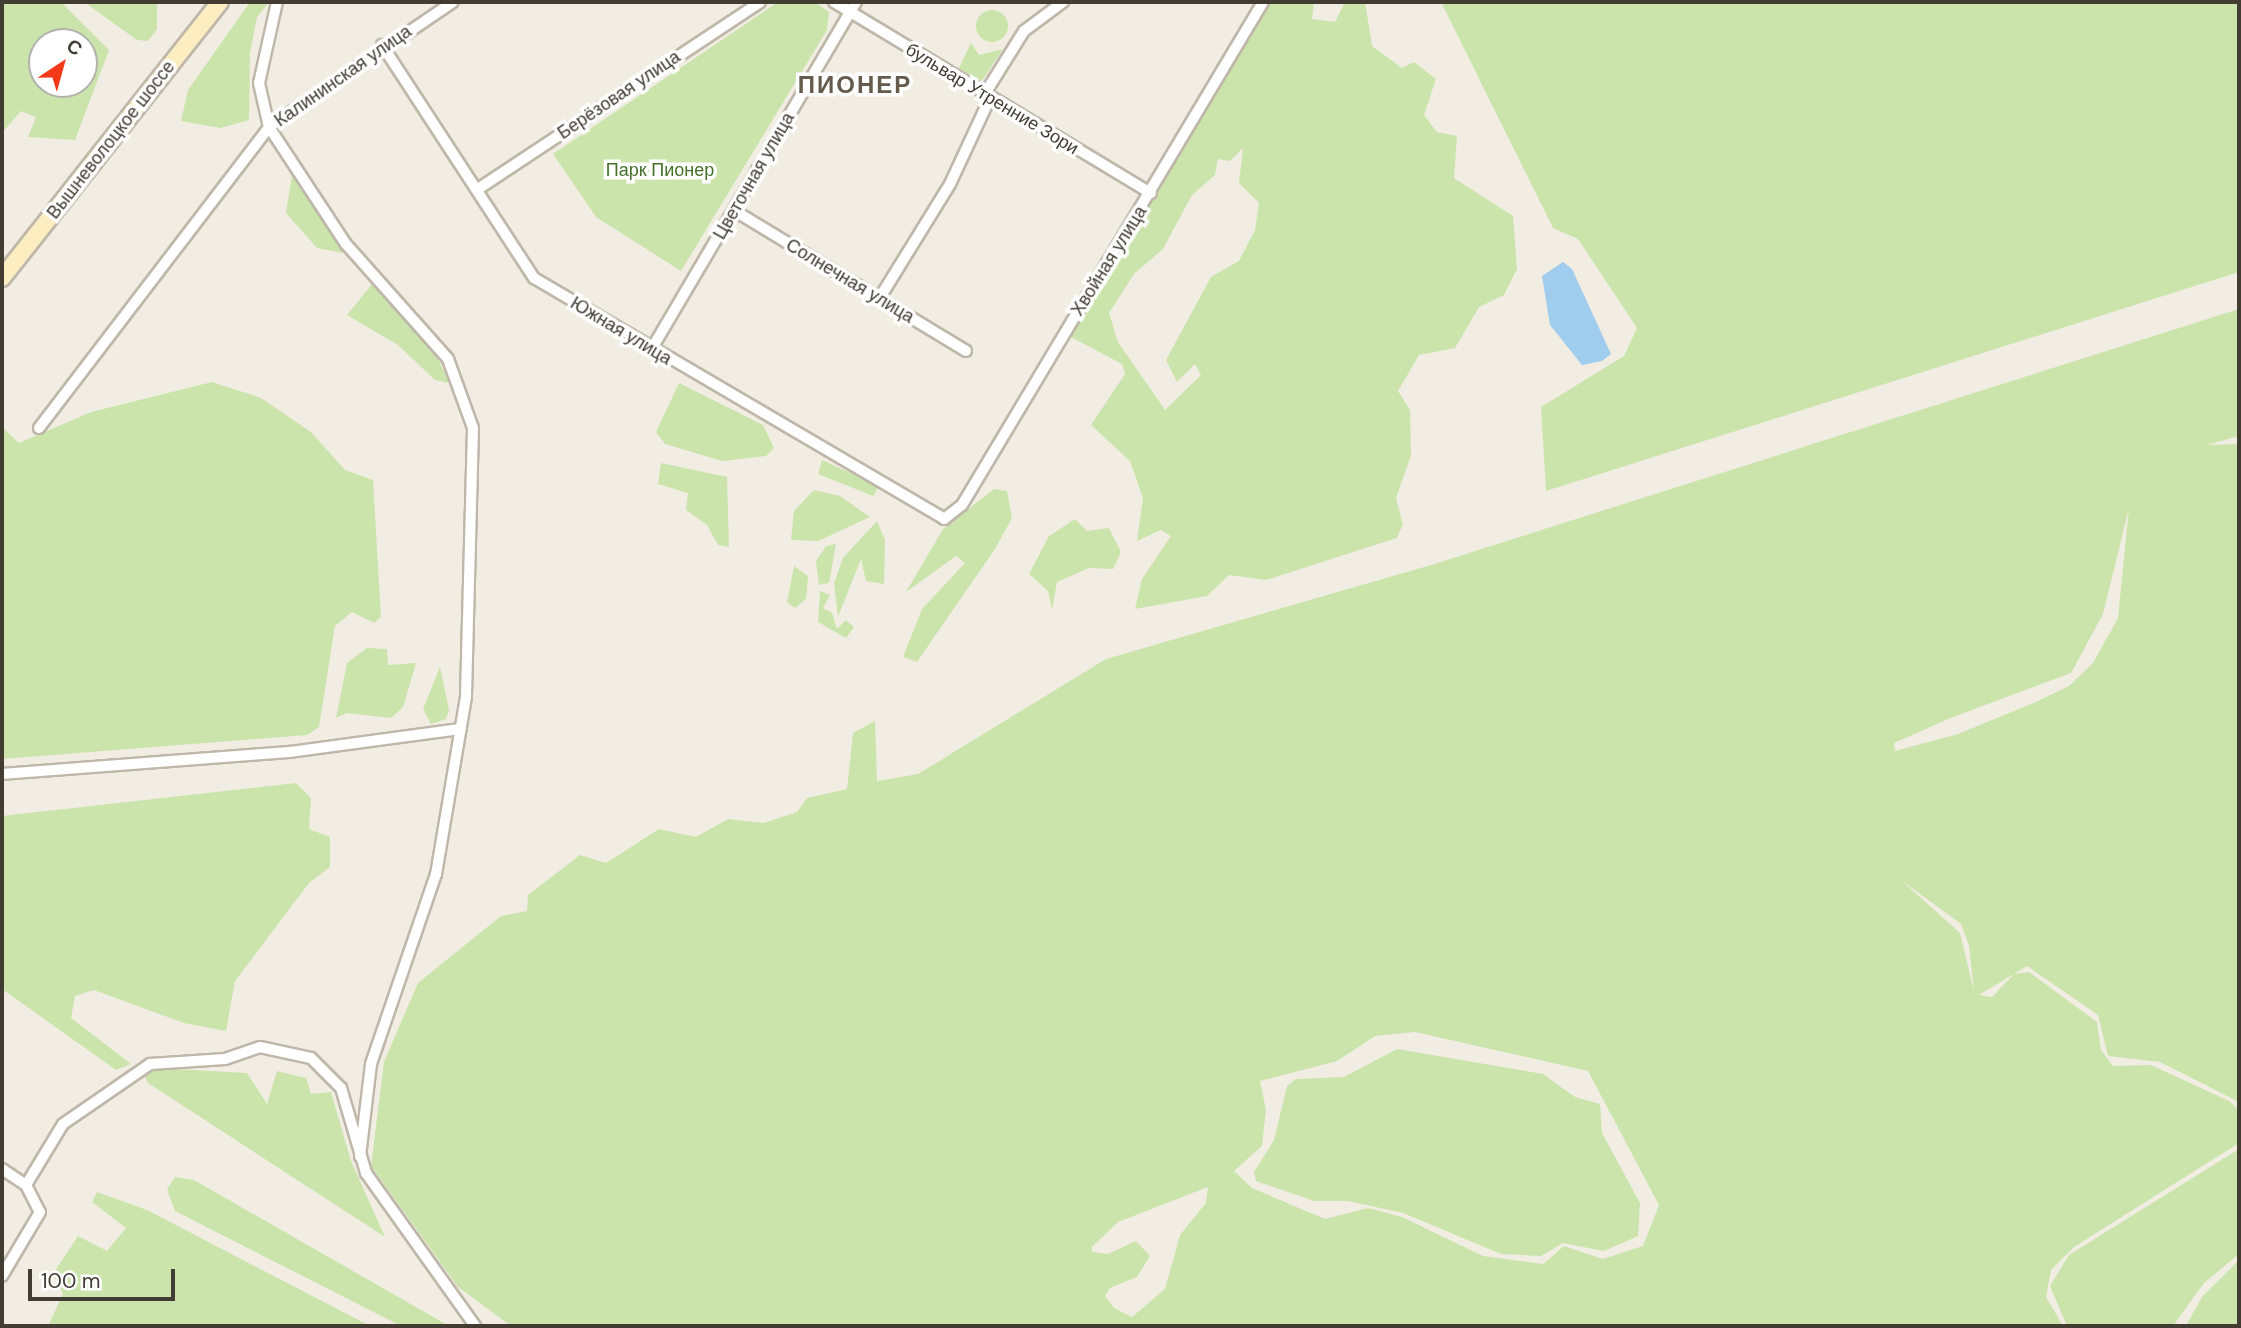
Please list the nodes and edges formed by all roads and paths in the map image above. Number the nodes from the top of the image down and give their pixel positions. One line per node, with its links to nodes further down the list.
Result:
1 (220, 2): 15 (main road, Вышневолоцкое шоссе)
2 (277, 2): 11 (street)
3 (453, 2): 9 (street, Калининская улица)
4 (760, 2): 12 (street, Берёзовая улица)
5 (834, 2): 8 (street, бульвар Утренние Зори)
6 (1063, 2): 10 (street)
7 (1263, 2): 13 (street, Хвойная улица)
8 (853, 7): 10 (street, бульвар Утренние Зори); 14 (street, Цветочная улица)
9 (382, 45): 11 (street, Калининская улица); 12 (street, Южная улица)
10 (987, 96): 13 (street, бульвар Утренние Зори); 16 (street)
11 (269, 127): 19 (street, Калининская улица); 21 (street)
12 (478, 189): 17 (street, Южная улица)
13 (1151, 193): 20 (street, Хвойная улица)
14 (735, 211): 16 (street, Солнечная улица); 17 (street, Цветочная улица)
15 (2, 278)
16 (879, 299): 18 (street, Солнечная улица)
17 (651, 350): 20 (street, Южная улица)
18 (966, 351)
19 (39, 428)
20 (950, 518)
21 (460, 729): 22 (street); 23 (street)
22 (2, 774)
23 (360, 1156): 25 (street); 27 (street)
24 (2, 1169): 25 (street)
25 (26, 1185): 26 (street)
26 (2, 1276)
27 (475, 1326)

